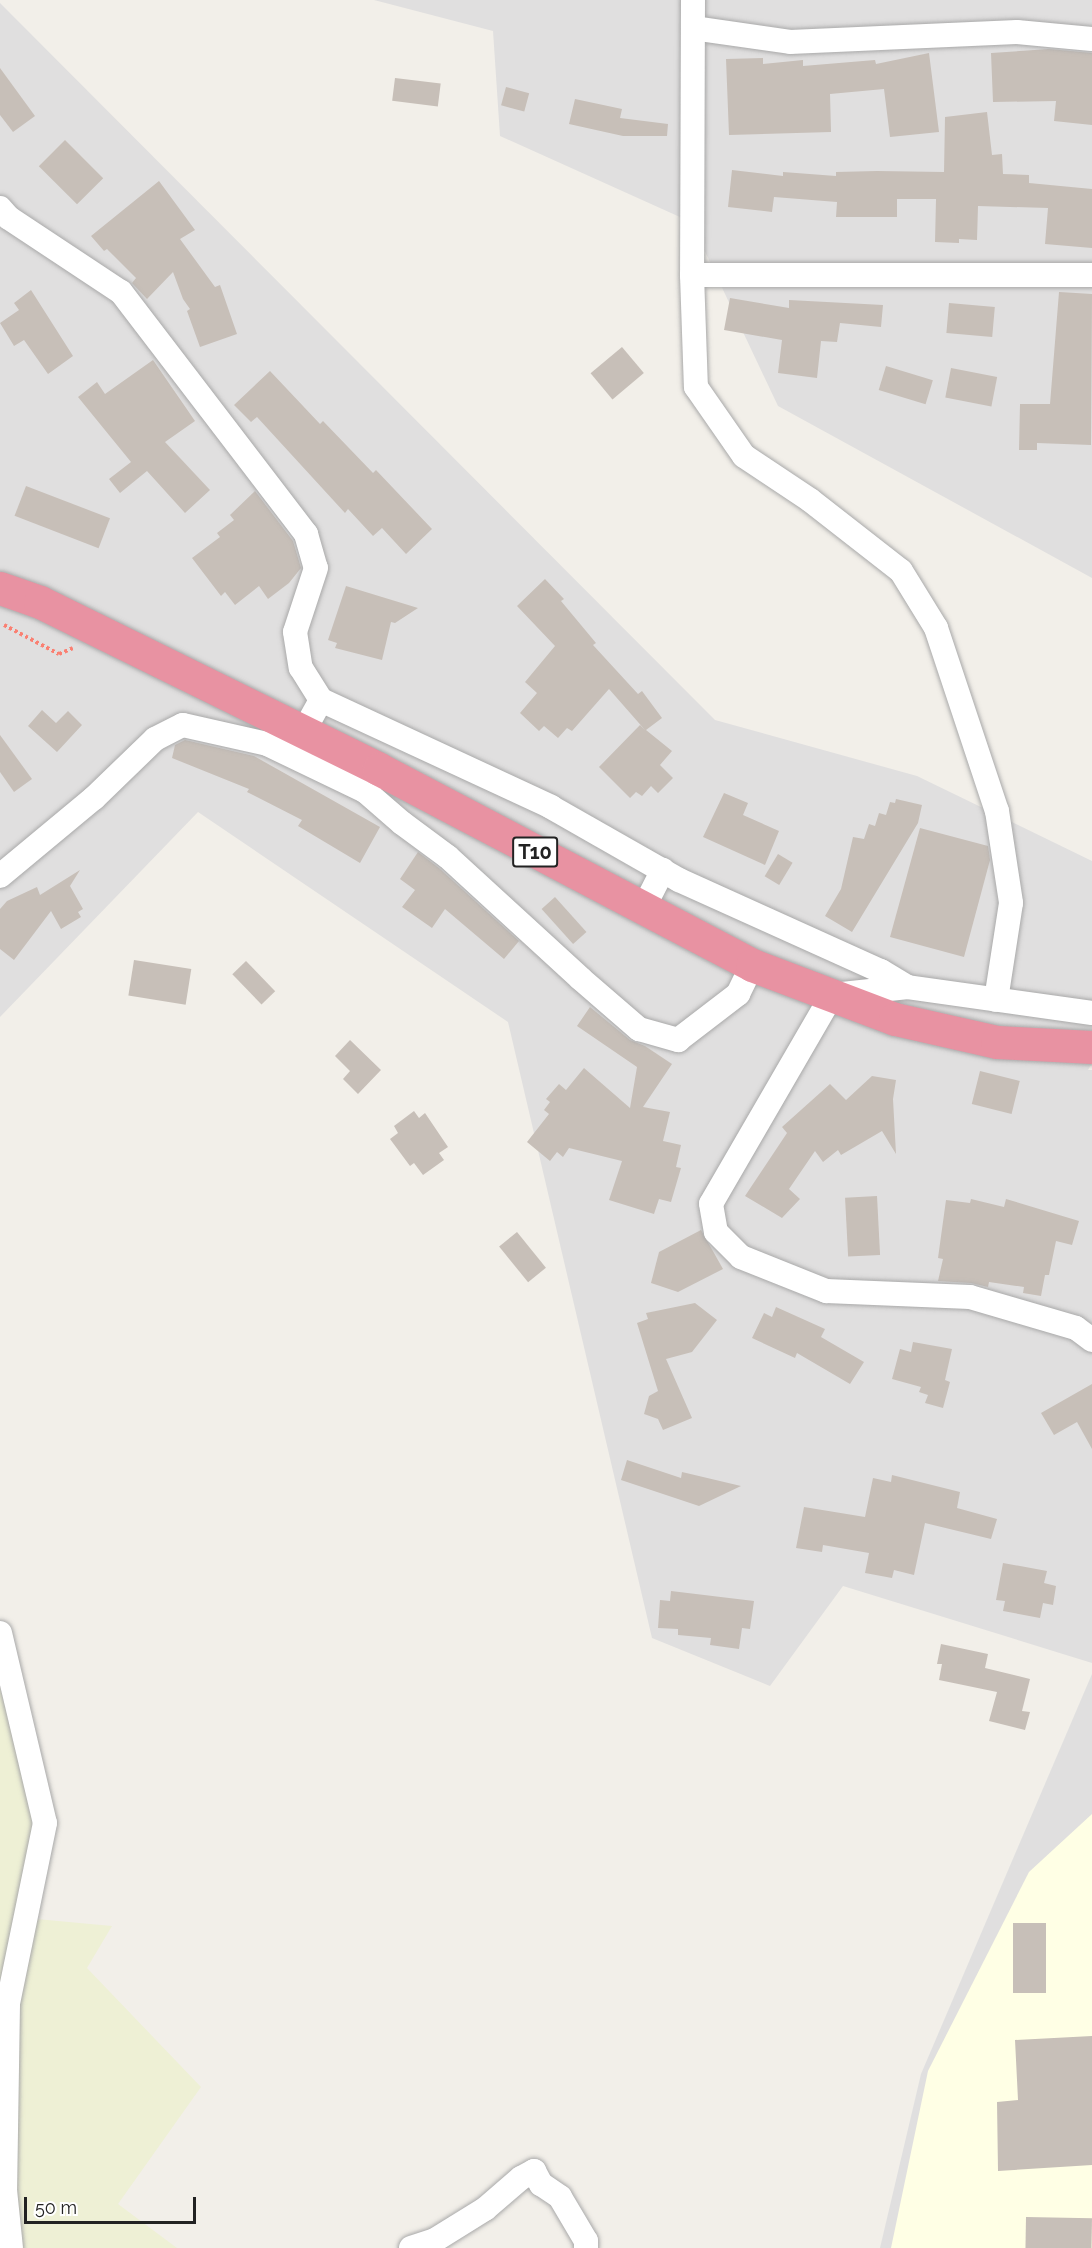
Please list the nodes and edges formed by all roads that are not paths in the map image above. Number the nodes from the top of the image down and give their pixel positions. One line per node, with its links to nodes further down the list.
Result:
1 (693, 0): 2 (street)
2 (693, 28): 3 (street); 5 (street)
3 (1092, 39)
4 (3, 217): 8 (street)
5 (692, 274): 6 (street); 17 (street)
6 (1092, 275)
7 (0, 588): 9 (highway, T10)
8 (321, 700): 9 (street); 11 (street)
9 (303, 732): 10 (highway, T10)
10 (372, 780): 12 (street); 13 (highway, T10); 14 (street)
11 (663, 870): 13 (street); 15 (street)
12 (0, 876)
13 (643, 909): 14 (highway, T10)
14 (752, 965): 16 (highway, T10)
15 (908, 987): 16 (street); 17 (street)
16 (832, 995): 19 (highway, T10); 20 (street)
17 (996, 1000): 18 (street)
18 (1092, 1012)
19 (1092, 1047)
20 (1092, 1340)
21 (0, 1633): 22 (street)
22 (11, 2248)
23 (411, 2248): 24 (street)
24 (586, 2248)

